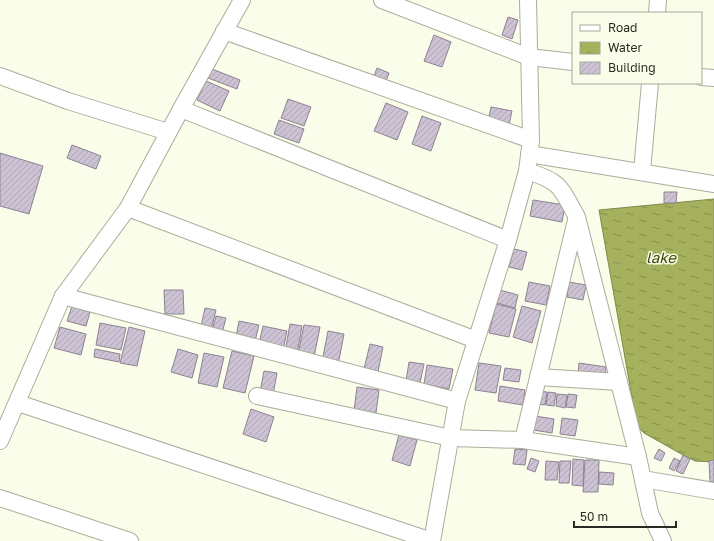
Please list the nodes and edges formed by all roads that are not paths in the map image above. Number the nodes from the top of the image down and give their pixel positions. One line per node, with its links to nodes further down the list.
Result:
1 (242, 0): 6 (street)
2 (382, 0): 7 (street)
3 (528, 0): 7 (street)
4 (658, 0): 5 (street)
5 (657, 12)
6 (224, 32): 13 (street); 15 (street)
7 (529, 57): 8 (street); 15 (street)
8 (572, 62)
9 (0, 76): 14 (street)
10 (702, 77): 11 (street)
11 (714, 78)
12 (650, 84): 17 (street)
13 (181, 109): 14 (street); 21 (street)
14 (168, 132): 19 (street)
15 (530, 147): 16 (street); 17 (street)
16 (527, 171): 20 (street); 21 (street)
17 (642, 171): 18 (street)
18 (714, 184)
19 (128, 208): 22 (street); 23 (street)
20 (577, 217): 24 (street); 25 (street)
21 (508, 240): 23 (street)
22 (63, 296): 27 (street); 28 (street)
23 (476, 340): 27 (street)
24 (538, 377): 25 (street); 30 (street)
25 (619, 382): 32 (street)
26 (257, 396): 29 (street)
27 (457, 401): 29 (street)
28 (18, 403): 31 (street); 37 (street)
29 (451, 438): 30 (street); 37 (street)
30 (523, 440): 32 (street)
31 (0, 441)
32 (638, 457): 33 (street)
33 (643, 479): 34 (street); 38 (street)
34 (714, 491)
35 (0, 498): 36 (street)
36 (130, 541)
37 (432, 541)
38 (664, 541)

